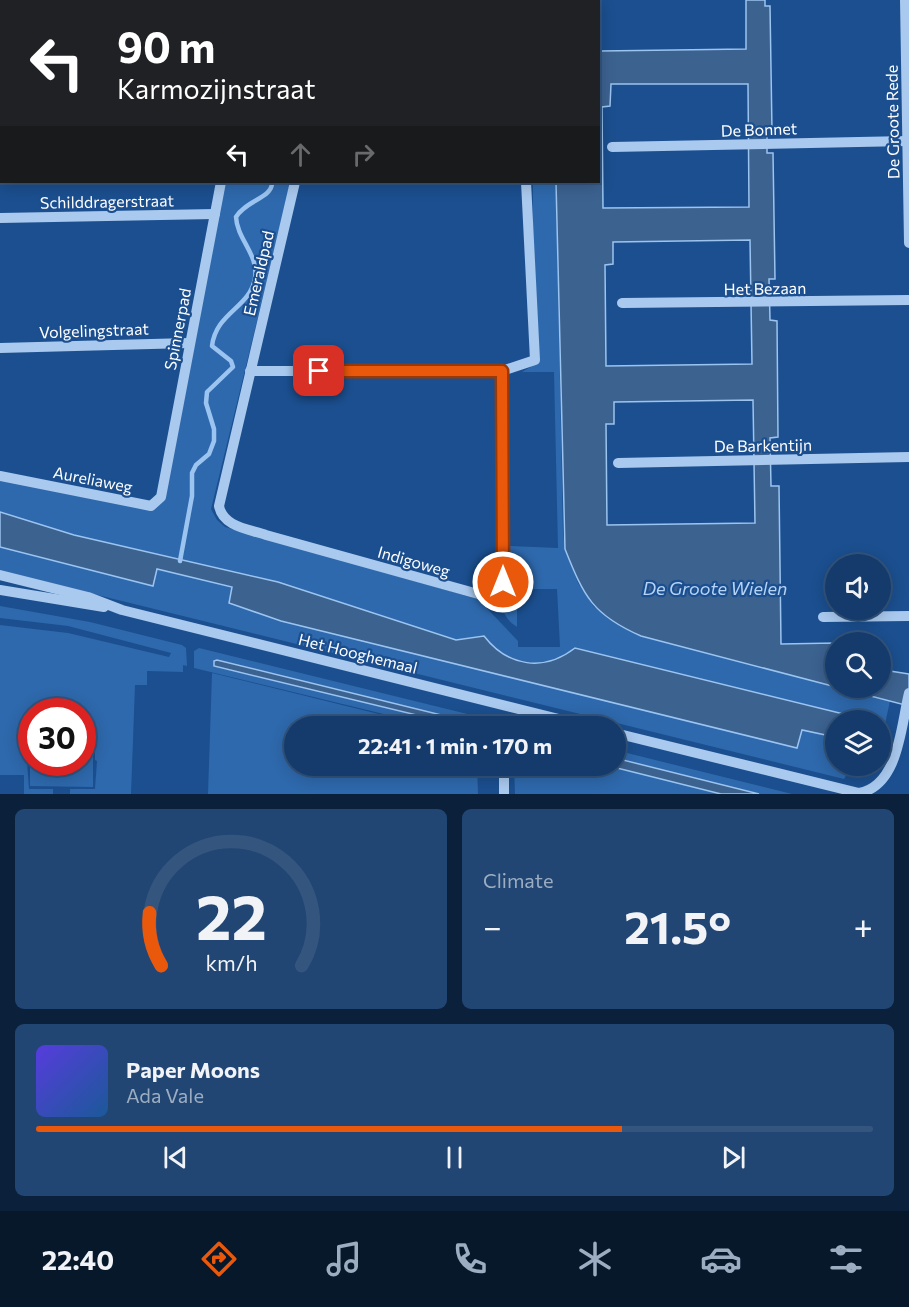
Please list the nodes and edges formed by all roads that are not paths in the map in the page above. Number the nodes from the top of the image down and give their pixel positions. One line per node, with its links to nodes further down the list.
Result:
1 (904, 0): 2 (street, De Groote Rede)
2 (907, 43): 3 (street, De Groote Rede)
3 (907, 141): 4 (street, De Bonnet); 10 (street, De Groote Rede)
4 (612, 147)
5 (221, 183): 8 (street, Spinnerpad)
6 (295, 183): 15 (street, Emeraldpad)
7 (526, 183): 16 (street)
8 (215, 214): 9 (street, Schilddragerstraat); 13 (street, Spinnerpad)
9 (0, 218)
10 (909, 243)
11 (909, 300): 12 (street, Het Bezaan)
12 (622, 303)
13 (189, 343): 14 (street, Volgelingstraat); 20 (street, Spinnerpad)
14 (0, 348)
15 (250, 371): 16 (street); 16 (street, Indigoweg)
16 (502, 371)
17 (909, 458): 18 (street, De Barkentijn)
18 (618, 462)
19 (0, 476): 20 (street, Aureliaweg)
20 (163, 482)
21 (0, 575): 23 (street, Het Hooghemaal)
22 (0, 590): 23 (street, Het Hooghemaal)
23 (122, 610): 27 (street, Het Hooghemaal)
24 (909, 616): 25 (street)
25 (823, 617)
26 (909, 693): 28 (street)
27 (547, 716)
28 (626, 736)
29 (504, 776): 30 (street)
30 (504, 794)

